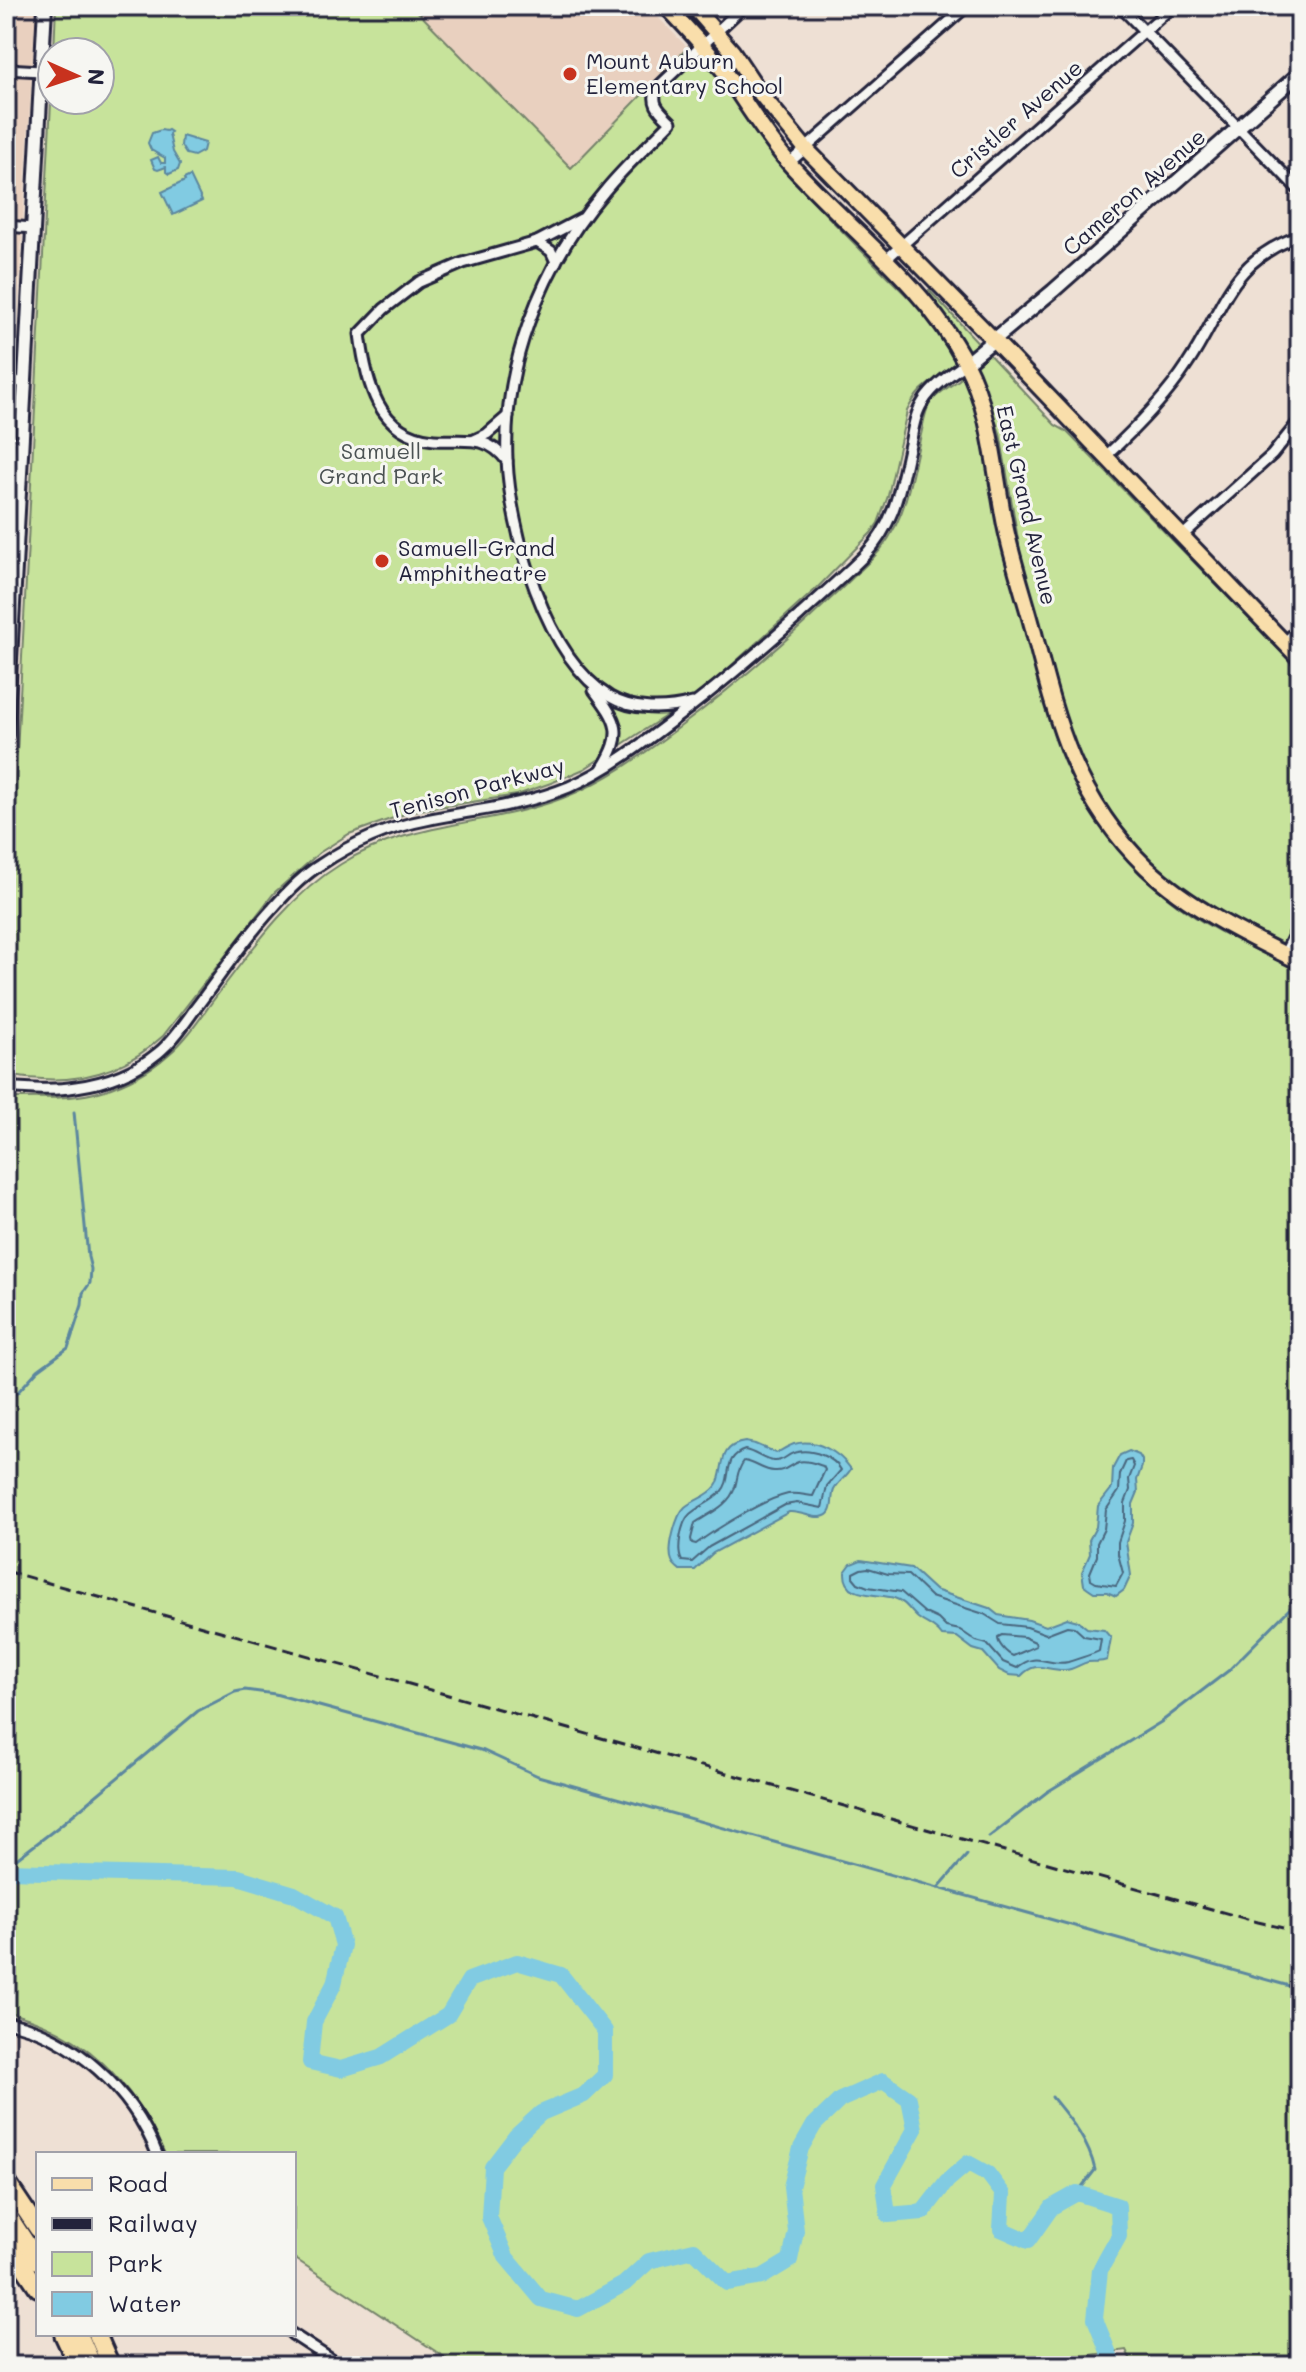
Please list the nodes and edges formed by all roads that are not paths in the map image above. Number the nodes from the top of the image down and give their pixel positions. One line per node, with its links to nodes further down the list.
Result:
1 (45, 6): 10 (main road)
2 (666, 6): 11 (main road, East Grand Avenue)
3 (693, 6): 8 (main road, East Grand Avenue)
4 (744, 6): 8 (street)
5 (967, 6): 17 (street)
6 (1120, 6): 9 (street)
7 (1173, 6): 9 (street, Cristler Avenue)
8 (716, 30): 11 (street); 17 (main road, East Grand Avenue)
9 (1144, 32): 16 (street); 25 (street, Cristler Avenue)
10 (43, 36)
11 (702, 44): 18 (main road, East Grand Avenue); 20 (street)
12 (6, 69): 13 (street)
13 (36, 71)
14 (1300, 73): 16 (main road, Cameron Avenue)
15 (39, 116): 22 (main road)
16 (1238, 127): 19 (street); 28 (main road, Cameron Avenue)
17 (805, 148): 18 (street); 25 (main road, East Grand Avenue)
18 (789, 163): 26 (main road, East Grand Avenue)
19 (1300, 191)
20 (584, 217): 24 (street); 27 (street)
21 (6, 226): 22 (street)
22 (33, 228): 31 (main road)
23 (1300, 236): 35 (street)
24 (537, 242): 27 (street); 34 (street)
25 (901, 245): 26 (street, Cristler Avenue); 28 (main road, East Grand Avenue)
26 (884, 261): 29 (main road, East Grand Avenue)
27 (556, 262): 32 (street)
28 (994, 340): 29 (main road, Tenison Parkway); 35 (main road, East Grand Avenue)
29 (966, 363): 42 (street, Tenison Parkway); 46 (main road, East Grand Avenue)
30 (6, 381): 31 (street)
31 (24, 382): 43 (main road)
32 (508, 416): 34 (street); 36 (street)
33 (1300, 420): 37 (street)
34 (474, 440): 36 (street)
35 (1106, 456): 37 (main road, East Grand Avenue)
36 (507, 461): 41 (street)
37 (1182, 536): 39 (main road, East Grand Avenue)
38 (1300, 628): 39 (street)
39 (1284, 643): 40 (main road, East Grand Avenue)
40 (1300, 659)
41 (584, 676): 42 (street); 44 (street)
42 (698, 702): 44 (street, Tenison Parkway)
43 (6, 735)
44 (600, 772): 48 (street, Tenison Parkway)
45 (1300, 923): 46 (street)
46 (1284, 955): 47 (main road, East Grand Avenue)
47 (1300, 962)
48 (6, 1087)
49 (6, 2022): 50 (street)
50 (156, 2152)
51 (6, 2181): 53 (highway)
52 (6, 2212): 55 (highway)
53 (36, 2226)
54 (6, 2240): 56 (highway)
55 (36, 2258)
56 (36, 2285)
57 (61, 2336): 62 (highway)
58 (62, 2336): 63 (highway)
59 (80, 2336): 64 (highway)
60 (98, 2336): 65 (highway)
61 (295, 2336): 66 (street)
62 (65, 2366)
63 (78, 2366)
64 (93, 2366)
65 (111, 2366)
66 (341, 2366)

